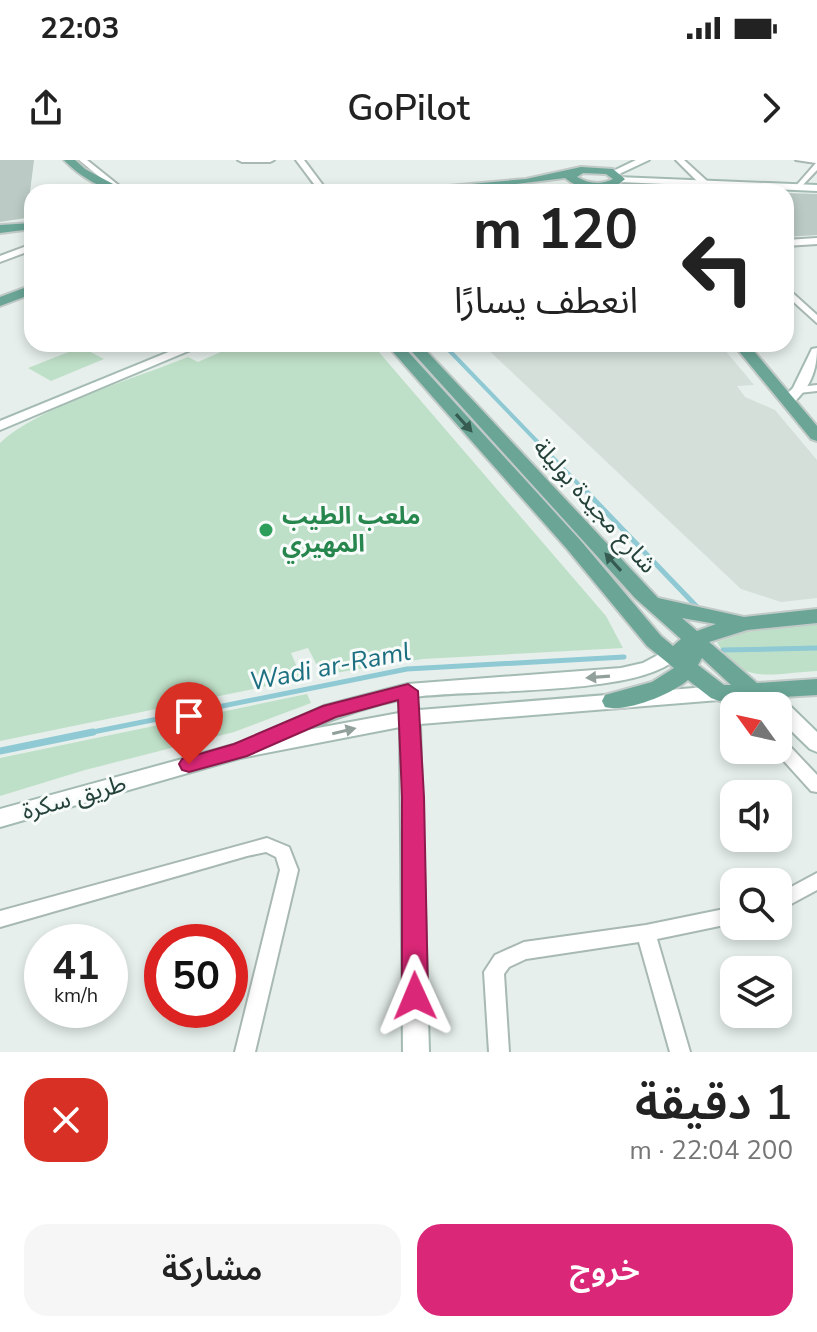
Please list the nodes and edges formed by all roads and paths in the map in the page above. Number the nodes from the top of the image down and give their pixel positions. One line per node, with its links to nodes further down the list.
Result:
1 (55, 160): 14 (main road)
2 (69, 160): 15 (main road)
3 (83, 160): 16 (street)
4 (242, 160): 5 (street)
5 (270, 160)
6 (300, 160): 17 (street)
7 (626, 160): 12 (main road)
8 (644, 160): 12 (main road)
9 (680, 160): 13 (street)
10 (800, 160): 11 (street)
11 (817, 163): 22 (street)
12 (593, 177): 13 (main road); 18 (main road); 19 (main road)
13 (704, 183): 20 (main road)
14 (86, 184)
15 (107, 184)
16 (113, 184)
17 (318, 184)
18 (510, 184)
19 (527, 184)
20 (728, 184)
21 (794, 187): 22 (main road)
22 (799, 187): 23 (main road)
23 (817, 188)
24 (24, 227): 25 (main road)
25 (0, 229)
26 (817, 241): 27 (street)
27 (794, 242)
28 (24, 250): 29 (street)
29 (0, 259)
30 (24, 295): 32 (main road)
31 (794, 298): 33 (street)
32 (2, 303)
33 (817, 320)
34 (180, 352): 41 (main road)
35 (400, 352): 49 (main road, شارع مجيدة بوليلة, one-way to 49)
36 (419, 352): 45 (main road, شارع مجيدة بوليلة, one-way to 36)
37 (748, 352): 40 (main road)
38 (817, 352): 40 (main road)
39 (817, 388): 40 (street)
40 (794, 395): 44 (main road)
41 (24, 417): 42 (main road); 43 (main road)
42 (0, 426)
43 (0, 434)
44 (817, 436)
45 (642, 594): 47 (main road); 48 (main road, شارع مجيدة بوليلة)
46 (817, 616): 47 (main road)
47 (748, 622): 48 (main road)
48 (694, 640): 49 (main road); 53 (main road, شارع مجيدة بوليلة)
49 (679, 661): 51 (main road, one-way to 51); 52 (main road, شارع مجيدة بوليلة); 56 (main road)
50 (817, 687): 54 (main road)
51 (408, 691): 57 (main road); 60 (main road)
52 (728, 692)
53 (732, 692)
54 (776, 692)
55 (720, 698): 56 (main road)
56 (613, 701): 57 (main road)
57 (410, 718): 60 (main road, one-way to 57); 70 (main road)
58 (792, 720): 59 (main road)
59 (817, 744)
60 (240, 750): 63 (main road, طريق سكرة)
61 (792, 759): 62 (street)
62 (817, 786)
63 (0, 818)
64 (817, 881): 65 (street)
65 (792, 895)
66 (720, 918): 68 (street)
67 (0, 919): 69 (street)
68 (646, 933): 71 (street); 72 (street)
69 (245, 1052)
70 (416, 1052)
71 (499, 1052)
72 (680, 1052)

